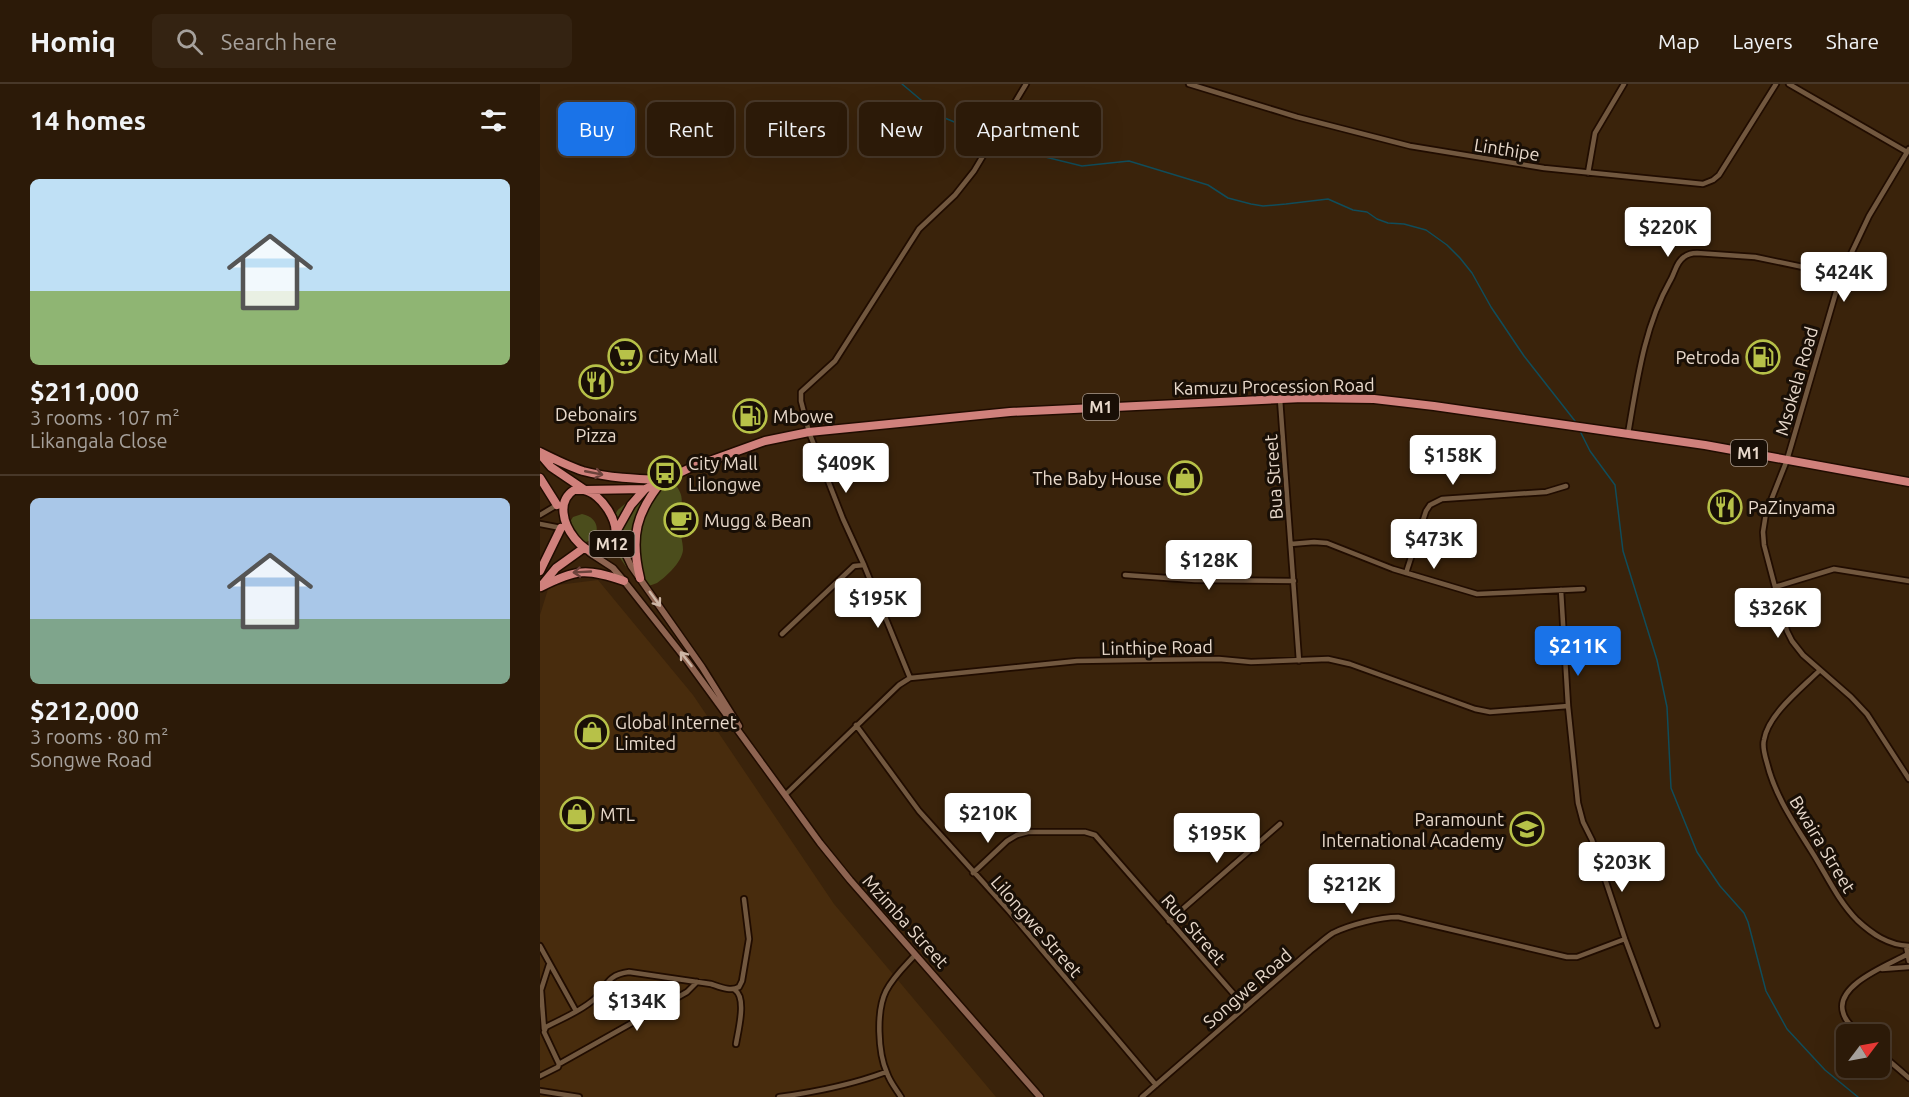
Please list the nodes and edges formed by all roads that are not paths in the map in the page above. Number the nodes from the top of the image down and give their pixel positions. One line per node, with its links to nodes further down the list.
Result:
1 (1026, 84): 10 (street)
2 (1189, 84): 7 (street, Linthipe)
3 (1624, 84): 7 (street)
4 (1776, 84): 7 (street, Linthipe)
5 (1789, 84): 6 (street)
6 (1908, 150): 8 (street, Msokela Road)
7 (1588, 173)
8 (1841, 275): 11 (street); 13 (street, Msokela Road)
9 (1280, 399): 10 (highway, Kamuzu Procession Road / M1); 11 (highway, Kamuzu Procession Road / M1); 25 (street, Bua Street)
10 (809, 432): 15 (highway, Kamuzu Procession Road / M1); 27 (street)
11 (1628, 435): 13 (highway, Kamuzu Procession Road / M1)
12 (540, 453): 15 (highway, one-way to 15); 19 (highway, M12)
13 (1787, 460): 16 (highway, Kamuzu Procession Road / M1); 35 (street, Msokela Road)
14 (540, 478): 20 (highway)
15 (663, 480): 18 (highway, Kamuzu Procession Road / M1); 31 (highway)
16 (1909, 482)
17 (1566, 486): 29 (street)
18 (645, 489): 19 (highway, M1); 24 (highway, M1)
19 (585, 490): 20 (highway); 24 (highway, M12)
20 (557, 505): 21 (street); 23 (highway)
21 (540, 514)
22 (540, 524): 23 (street)
23 (561, 528): 26 (highway, M12); 28 (highway)
24 (617, 530): 26 (highway, M12); 31 (main road)
25 (1292, 544): 29 (street); 33 (street, Bua Street)
26 (585, 551): 32 (main road); 36 (highway)
27 (861, 565): 39 (street); 42 (street)
28 (540, 571)
29 (1406, 573): 38 (street)
30 (1125, 575): 33 (street)
31 (640, 578): 45 (main road, one-way to 45)
32 (624, 581): 36 (highway, one-way to 36); 45 (main road, one-way to 32)
33 (1294, 581): 40 (street, Bua Street)
34 (1909, 581): 35 (street)
35 (1775, 586): 41 (street, Msokela Road)
36 (541, 588)
37 (1583, 589): 38 (street)
38 (1561, 590): 43 (street)
39 (782, 634)
40 (1299, 661): 42 (street, Linthipe Road); 43 (street, Linthipe Road)
41 (1820, 670): 46 (street, Msokela Road); 54 (street, Bwaira Street)
42 (910, 678): 44 (street)
43 (1568, 706): 52 (street)
44 (856, 725): 47 (street); 49 (street, Lilongwe Street)
45 (758, 757): 47 (main road, Mzimba Street)
46 (1909, 779)
47 (785, 795): 55 (main road, Mzimba Street)
48 (1280, 825): 51 (street)
49 (973, 873): 51 (street, Ruo Street); 74 (street, Lilongwe Street)
50 (744, 899): 62 (street)
51 (1169, 921): 63 (street, Ruo Street)
52 (1625, 939): 63 (street, Songwe Road); 66 (street)
53 (540, 946): 58 (street)
54 (1907, 946): 56 (street)
55 (915, 955): 71 (street); 76 (main road, Mzimba Street)
56 (1906, 955): 57 (street); 60 (street)
57 (1909, 961)
58 (549, 962): 64 (street); 67 (street)
59 (1909, 967): 60 (street)
60 (1880, 969): 65 (street)
61 (697, 982): 62 (street); 64 (street); 70 (street)
62 (735, 990): 68 (street)
63 (1245, 1007): 74 (street, Songwe Road)
64 (576, 1011): 67 (street)
65 (1850, 1024)
66 (1657, 1025)
67 (544, 1029): 70 (street)
68 (736, 1044)
69 (1890, 1062): 73 (street)
70 (560, 1064): 72 (street)
71 (886, 1072): 78 (street); 79 (street)
72 (540, 1076)
73 (1909, 1078)
74 (1156, 1085): 80 (street, Songwe Road)
75 (540, 1091): 77 (street)
76 (1037, 1095)
77 (579, 1097)
78 (779, 1097)
79 (901, 1097)
80 (1142, 1097)

